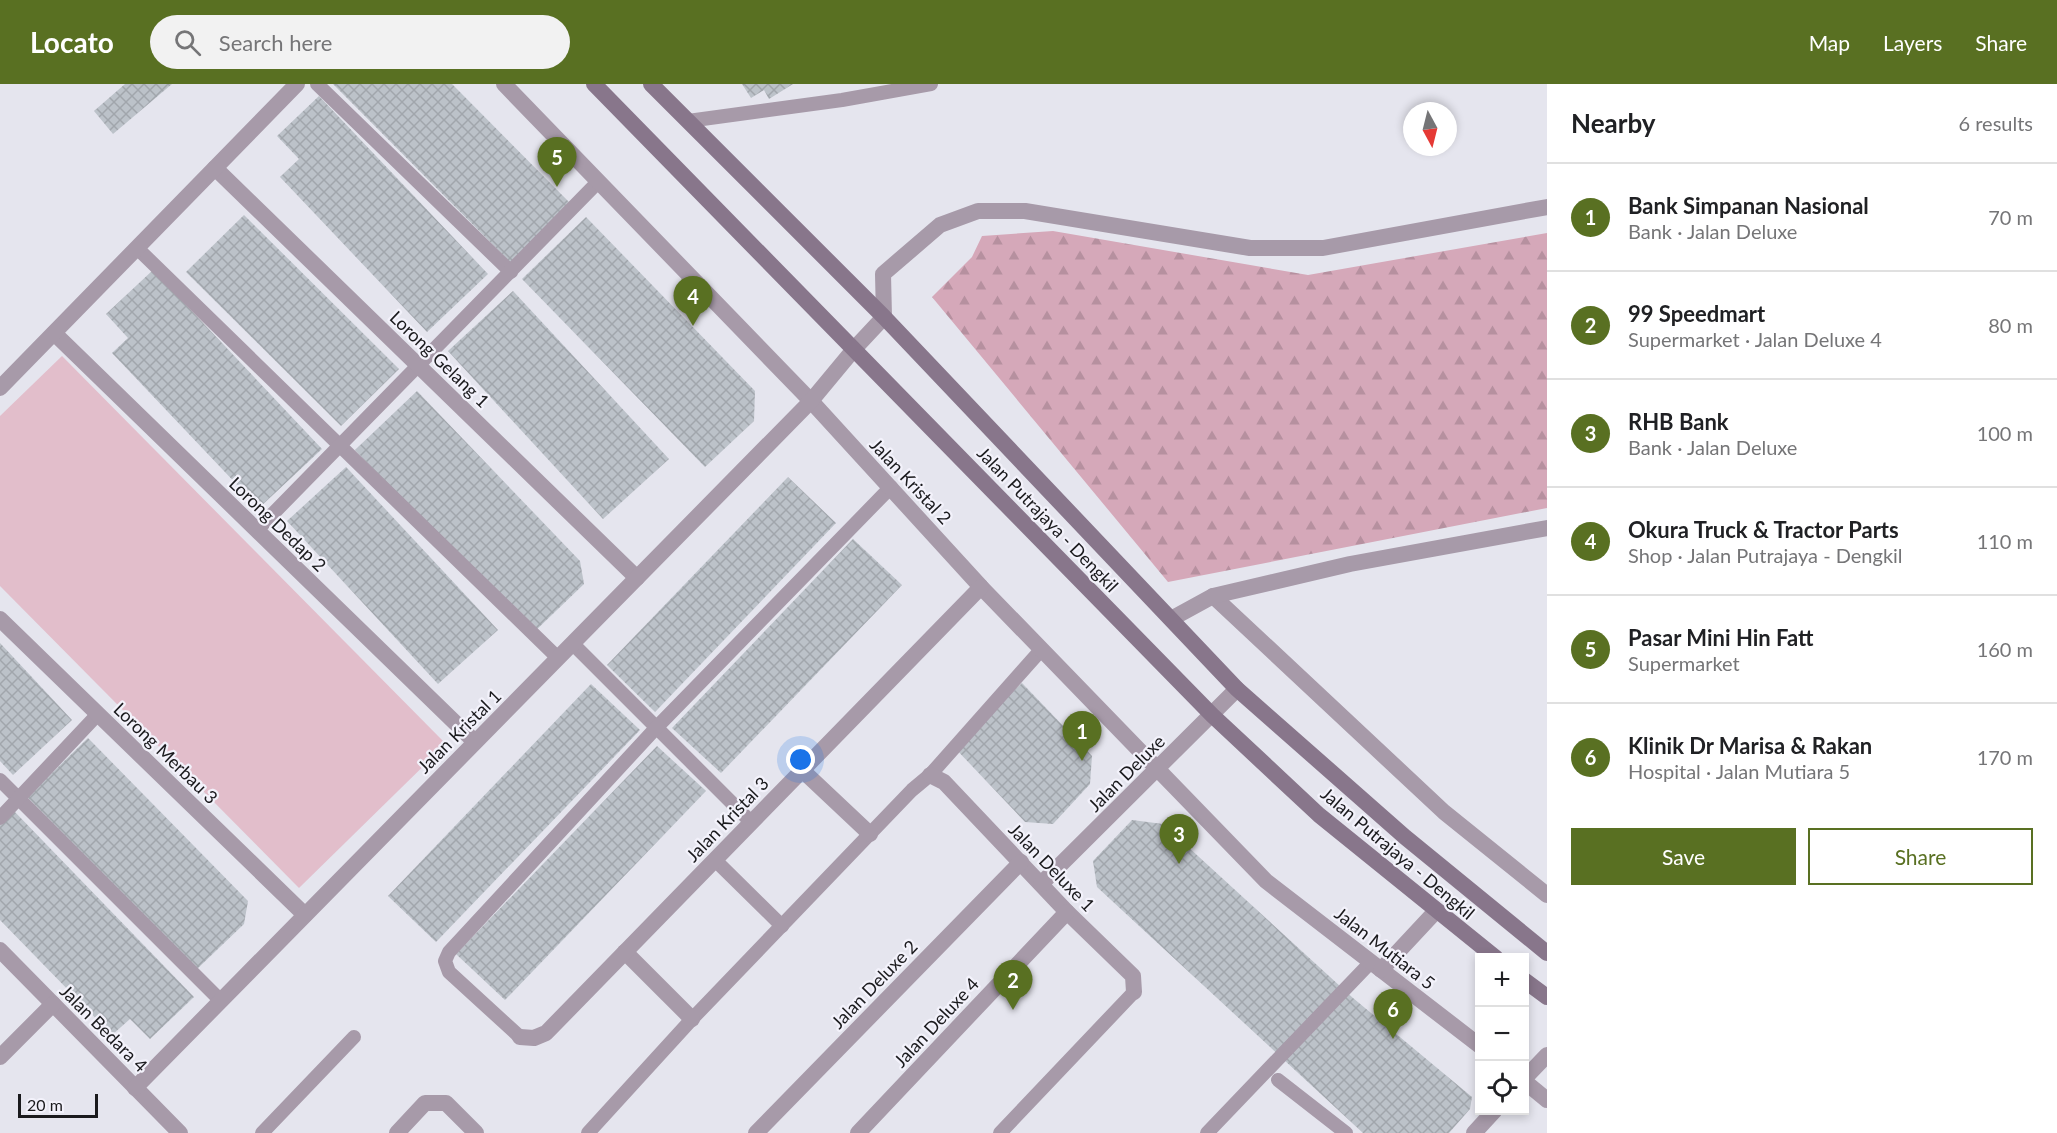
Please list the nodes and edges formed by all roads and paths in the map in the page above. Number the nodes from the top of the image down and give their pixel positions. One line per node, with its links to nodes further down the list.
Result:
1 (297, 84): 8 (street)
2 (318, 84): 12 (lane)
3 (504, 84): 9 (street, Jalan Kristal 2)
4 (594, 84): 15 (main road, Jalan Putrajaya - Dengkil)
5 (931, 84): 7 (lane)
6 (654, 85): 7 (main road, Jalan Putrajaya - Dengkil)
7 (688, 121): 13 (main road, Jalan Putrajaya - Dengkil)
8 (215, 168): 11 (street); 16 (street, Lorong Gelang 1)
9 (597, 183): 12 (lane); 18 (street, Jalan Kristal 2)
10 (1547, 207): 13 (street)
11 (137, 248): 14 (street); 19 (lane)
12 (510, 272): 16 (lane)
13 (884, 318): 15 (street, Jalan Kristal 1); 27 (main road, Jalan Putrajaya - Dengkil)
14 (54, 333): 17 (street); 22 (street, Lorong Dedap 2)
15 (855, 348): 18 (street, Jalan Kristal 1); 33 (main road, Jalan Putrajaya - Dengkil)
16 (419, 365): 19 (lane); 23 (street, Lorong Gelang 1)
17 (3, 380)
18 (811, 401): 20 (street, Jalan Kristal 2); 23 (street, Jalan Kristal 1)
19 (339, 446): 22 (lane); 30 (lane)
20 (891, 487): 24 (street, Jalan Kristal 2); 34 (lane)
21 (1547, 528): 25 (street)
22 (257, 530): 35 (street, Lorong Dedap 2)
23 (637, 578): 28 (street, Jalan Kristal 1)
24 (981, 587): 29 (street, Jalan Kristal 2); 37 (street, Jalan Kristal 3)
25 (1213, 596): 27 (street); 47 (street)
26 (0, 619): 32 (street, Lorong Merbau 3)
27 (1171, 619): 31 (main road, Jalan Putrajaya - Dengkil)
28 (573, 644): 30 (street, Jalan Kristal 1); 34 (lane)
29 (1041, 650): 36 (street, Jalan Kristal 2); 38 (lane)
30 (558, 658): 35 (street, Jalan Kristal 1)
31 (1237, 689): 33 (street, Jalan Deluxe); 52 (main road, Jalan Putrajaya - Dengkil)
32 (98, 714): 40 (lane); 50 (street, Lorong Merbau 3)
33 (1212, 715): 36 (street, Jalan Deluxe); 48 (main road, Jalan Putrajaya - Dengkil)
34 (655, 729): 42 (lane); 64 (lane)
35 (475, 742): 50 (street, Jalan Kristal 1)
36 (1158, 768): 46 (street, Jalan Deluxe); 56 (street, Jalan Mutiara 5)
37 (802, 770): 42 (street, Jalan Kristal 3); 43 (street)
38 (930, 775): 43 (lane); 45 (street, Jalan Deluxe 1)
39 (0, 780): 40 (lane)
40 (18, 799): 41 (lane); 60 (lane)
41 (0, 818)
42 (751, 822): 44 (street, Jalan Kristal 3)
43 (870, 834): 51 (lane)
44 (715, 860): 51 (lane); 54 (street, Jalan Kristal 3)
45 (1021, 862): 46 (street, Jalan Deluxe 1); 80 (street, Jalan Deluxe 2)
46 (1041, 884): 49 (street, Jalan Deluxe 1)
47 (1547, 895)
48 (1436, 911): 55 (main road, Jalan Putrajaya - Dengkil); 56 (street)
49 (1067, 912): 58 (street, Jalan Deluxe 1); 74 (street, Jalan Deluxe 4)
50 (305, 915): 60 (street, Jalan Kristal 1)
51 (782, 926): 62 (lane)
52 (1545, 949)
53 (0, 950): 61 (street, Jalan Bedara 4)
54 (625, 952): 62 (street); 64 (street, Jalan Kristal 3)
55 (1491, 953)
56 (1376, 966): 65 (street, Jalan Mutiara 5); 82 (lane)
57 (1529, 984): 59 (main road)
58 (1134, 992): 81 (lane)
59 (1547, 997)
60 (221, 1001): 71 (street, Jalan Kristal 1)
61 (53, 1004): 67 (street); 71 (street, Jalan Bedara 4)
62 (692, 1019): 79 (lane)
63 (354, 1037): 76 (lane)
64 (520, 1037)
65 (1475, 1043)
66 (1547, 1055): 68 (street)
67 (0, 1057)
68 (1529, 1075)
69 (1278, 1080): 83 (lane)
70 (1529, 1084): 72 (street)
71 (135, 1088): 75 (street, Jalan Bedara 4)
72 (1547, 1100)
73 (1490, 1115): 84 (street)
74 (863, 1131)
75 (180, 1133)
76 (262, 1133)
77 (397, 1133): 78 (street)
78 (476, 1133)
79 (588, 1133)
80 (756, 1133)
81 (1000, 1133)
82 (1207, 1133)
83 (1346, 1133)
84 (1474, 1133)

